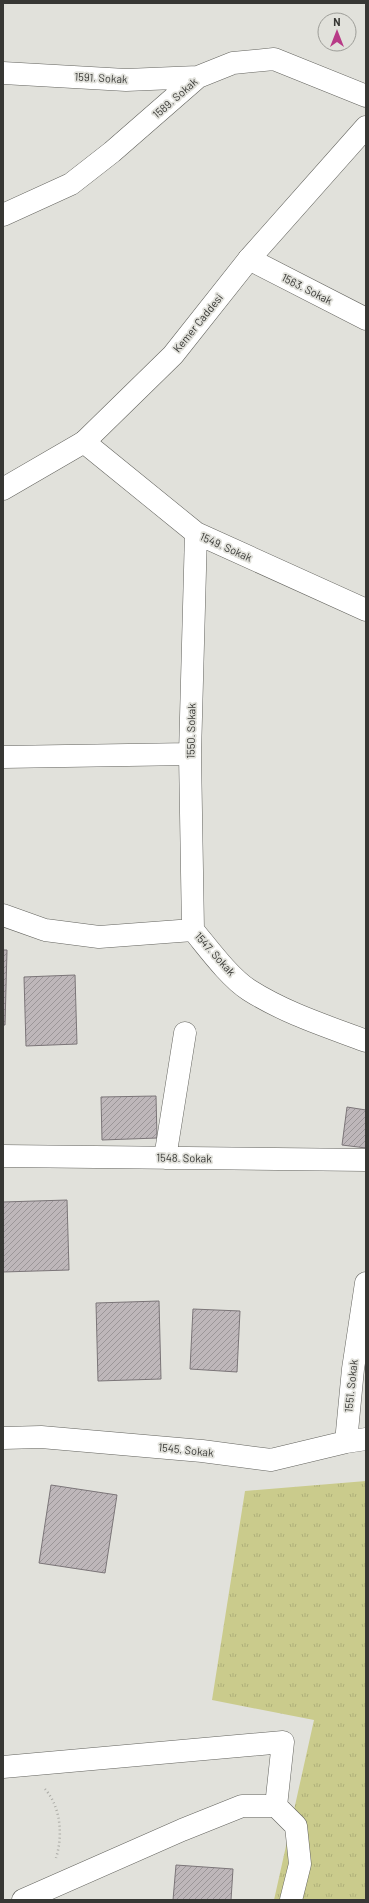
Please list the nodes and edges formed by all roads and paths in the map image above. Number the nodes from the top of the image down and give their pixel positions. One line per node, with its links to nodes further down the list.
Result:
1 (3, 73): 2 (street, 1591. Sokak)
2 (198, 77): 3 (street, 1589. Sokak); 5 (street, 1589. Sokak)
3 (366, 96)
4 (366, 127): 6 (street, Kemer Caddesi)
5 (3, 215)
6 (249, 259): 7 (street, 1563. Sokak); 8 (street, Kemer Caddesi)
7 (366, 319)
8 (84, 442): 9 (street, Kemer Caddesi); 10 (street, 1549. Sokak)
9 (3, 489)
10 (196, 533): 11 (street, 1549. Sokak); 12 (street, 1550. Sokak)
11 (366, 610)
12 (190, 754): 13 (street); 15 (street, 1550. Sokak)
13 (3, 757)
14 (3, 915): 15 (street, 1547. Sokak)
15 (193, 930): 17 (street, 1547. Sokak)
16 (185, 1034): 19 (street)
17 (366, 1041)
18 (3, 1156): 19 (street, 1548. Sokak)
19 (165, 1158): 20 (street, 1548. Sokak)
20 (366, 1160)
21 (366, 1283): 23 (street, 1551. Sokak)
22 (3, 1438): 23 (street, 1545. Sokak)
23 (356, 1441)
24 (3, 1767): 26 (street)
25 (43, 1787): 27 (path)
26 (276, 1806): 28 (street); 29 (street)
27 (54, 1862)
28 (23, 1900)
29 (291, 1900)

